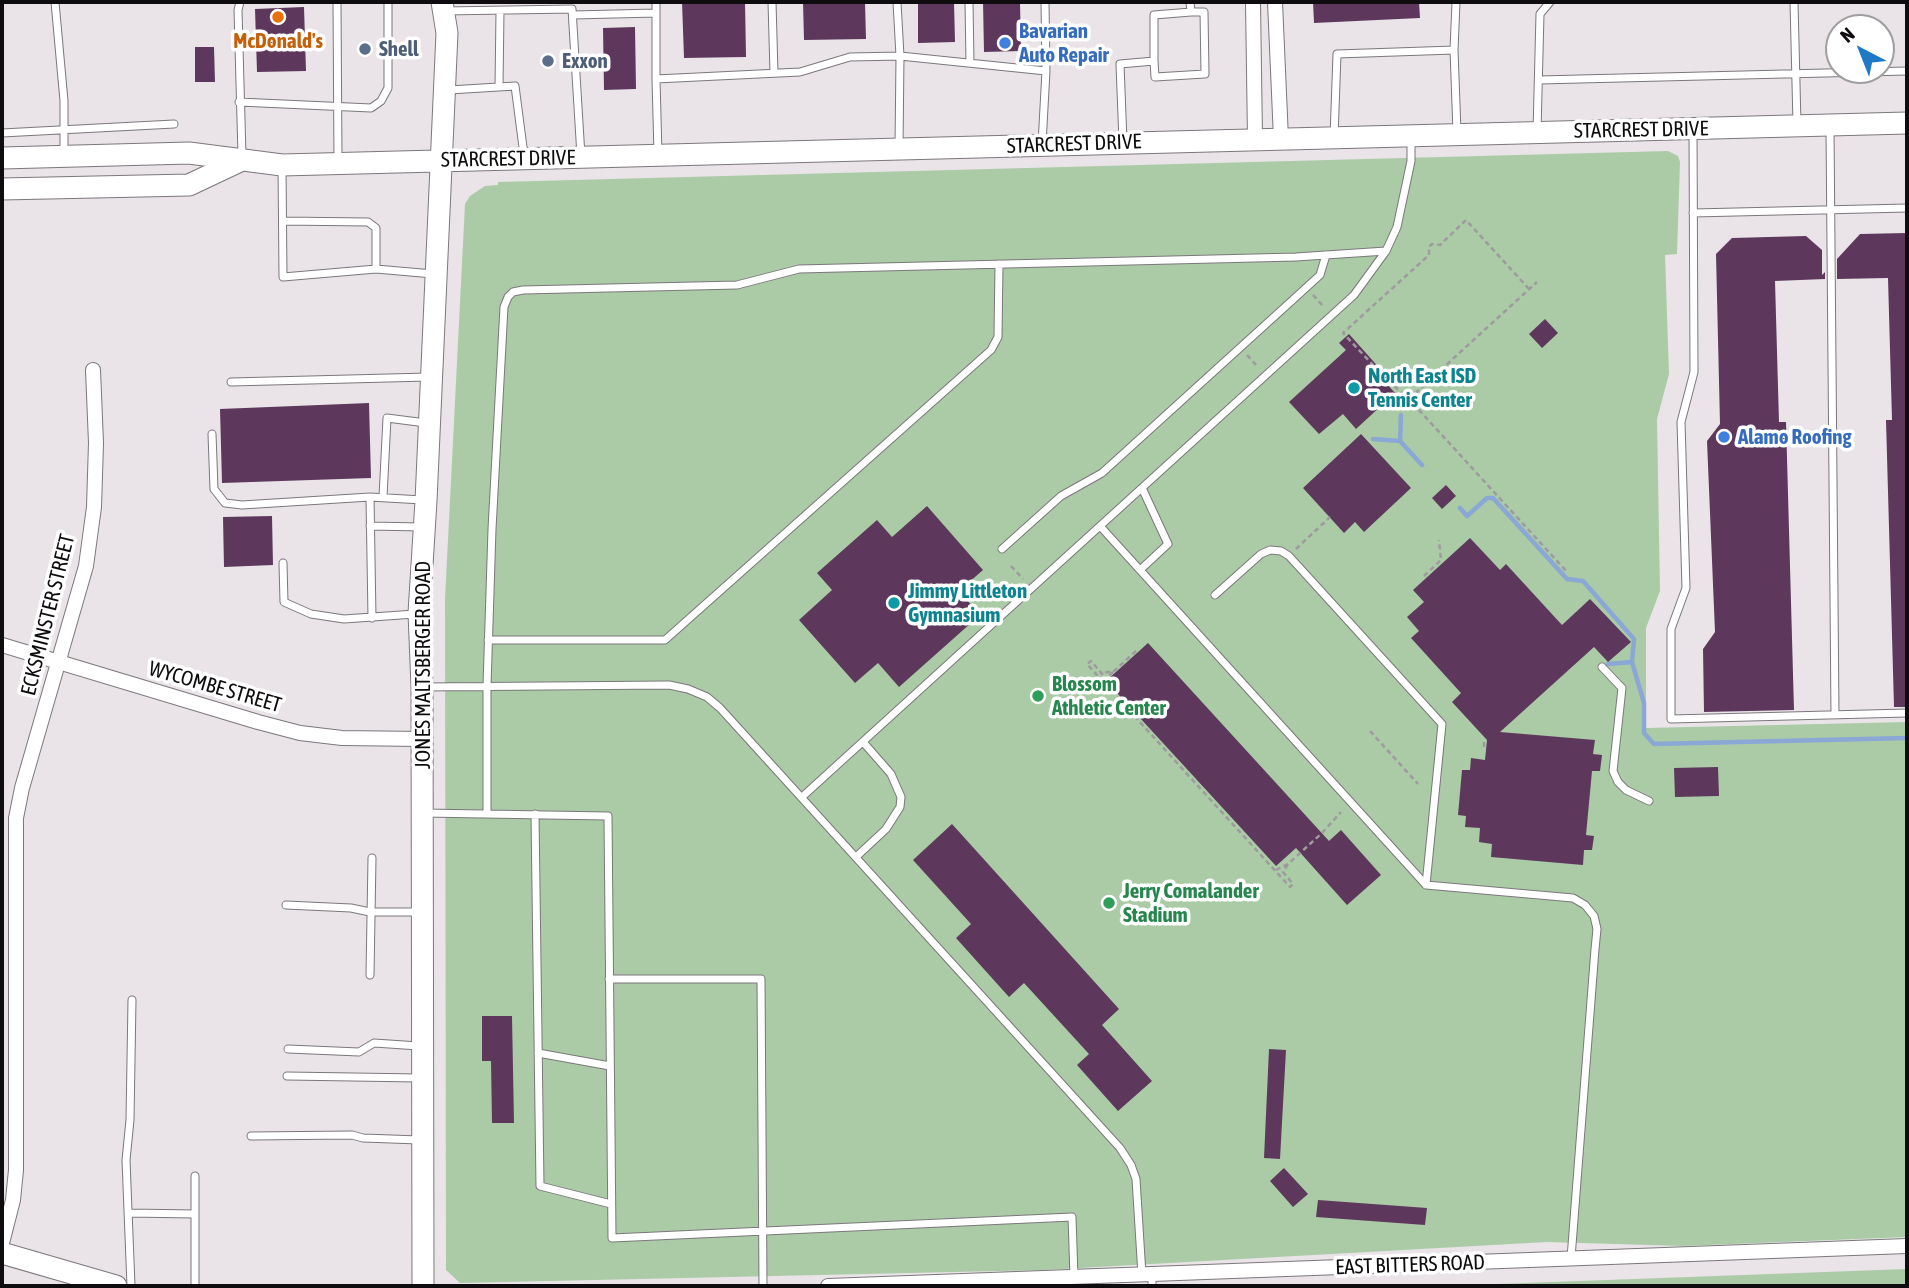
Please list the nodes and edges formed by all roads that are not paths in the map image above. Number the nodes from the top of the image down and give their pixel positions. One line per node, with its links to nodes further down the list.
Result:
1 (55, 2): 40 (lane)
2 (240, 2): 33 (lane)
3 (337, 2): 34 (lane)
4 (388, 2): 34 (lane)
5 (656, 2): 19 (lane)
6 (772, 2): 27 (lane)
7 (897, 2): 22 (lane)
8 (969, 2): 24 (lane)
9 (1045, 2): 25 (lane)
10 (1190, 2): 18 (lane)
11 (1253, 2): 46 (street)
12 (1275, 2): 47 (street)
13 (1456, 2): 21 (lane)
14 (1550, 2): 30 (lane)
15 (1794, 2): 28 (lane)
16 (443, 6): 17 (lane); 32 (main road, JONES MALTSBERGER ROAD)
17 (500, 11): 20 (lane); 31 (lane)
18 (1191, 12): 23 (lane); 23 (lane)
19 (656, 13): 20 (lane); 29 (lane)
20 (573, 15): 53 (lane)
21 (1454, 50): 43 (lane); 45 (lane)
22 (900, 56): 24 (lane); 27 (lane); 50 (lane)
23 (1154, 61): 48 (lane)
24 (970, 63): 25 (lane)
25 (1046, 71): 49 (lane)
26 (1907, 71): 28 (lane)
27 (774, 73): 29 (lane)
28 (1795, 74): 30 (lane); 37 (lane)
29 (656, 79): 51 (lane)
30 (1539, 80): 42 (lane)
31 (499, 88): 32 (lane); 55 (lane)
32 (444, 90): 57 (main road, JONES MALTSBERGER ROAD)
33 (239, 102): 34 (lane); 56 (lane)
34 (340, 105): 58 (lane)
35 (1907, 123): 38 (main road, STARCREST DRIVE)
36 (174, 124): 40 (lane)
37 (1797, 125): 38 (main road, STARCREST DRIVE); 39 (main road, STARCREST DRIVE)
38 (1830, 125): 62 (lane)
39 (1693, 128): 42 (main road, STARCREST DRIVE); 63 (lane)
40 (64, 131): 41 (lane); 52 (lane)
41 (2, 132)
42 (1537, 132): 43 (main road, STARCREST DRIVE)
43 (1457, 134): 44 (main road, STARCREST DRIVE)
44 (1411, 136): 45 (main road, STARCREST DRIVE); 65 (lane)
45 (1334, 137): 47 (main road, STARCREST DRIVE)
46 (1255, 139): 47 (main road, STARCREST DRIVE); 48 (main road, STARCREST DRIVE)
47 (1281, 139)
48 (1123, 143): 49 (main road, STARCREST DRIVE)
49 (1042, 145): 50 (main road, STARCREST DRIVE)
50 (899, 149): 51 (main road, STARCREST DRIVE)
51 (658, 155): 53 (main road, STARCREST DRIVE)
52 (64, 156): 54 (main road, STARCREST DRIVE); 56 (main road, STARCREST DRIVE)
53 (581, 157): 55 (main road, STARCREST DRIVE)
54 (2, 158)
55 (524, 158): 57 (main road, STARCREST DRIVE)
56 (242, 160): 59 (main road, STARCREST DRIVE); 60 (main road)
57 (442, 160): 58 (main road, STARCREST DRIVE); 69 (main road, JONES MALTSBERGER ROAD)
58 (338, 164): 59 (main road, STARCREST DRIVE)
59 (282, 165): 64 (lane)
60 (2, 189)
61 (1907, 208): 62 (lane)
62 (1831, 209): 63 (lane); 95 (lane)
63 (1693, 213): 95 (lane)
64 (283, 221): 68 (lane); 68 (lane)
65 (1386, 251): 66 (lane); 75 (lane)
66 (1326, 255): 67 (lane); 82 (lane)
67 (999, 264): 88 (lane); 88 (lane)
68 (376, 269): 69 (lane)
69 (436, 274): 71 (main road, JONES MALTSBERGER ROAD)
70 (93, 370): 90 (street, ECKSMINSTER STREET)
71 (432, 377): 72 (lane); 73 (main road, JONES MALTSBERGER ROAD)
72 (231, 382)
73 (430, 423): 77 (lane); 78 (main road, JONES MALTSBERGER ROAD)
74 (212, 433): 76 (lane)
75 (1142, 488): 80 (lane); 84 (lane)
76 (370, 496): 77 (lane); 79 (lane)
77 (383, 498): 78 (lane)
78 (426, 501): 81 (main road, JONES MALTSBERGER ROAD)
79 (370, 526): 81 (lane); 87 (lane)
80 (1100, 526): 84 (lane); 97 (lane)
81 (425, 527): 86 (main road, JONES MALTSBERGER ROAD)
82 (1002, 549)
83 (283, 563): 87 (lane)
84 (1140, 570): 105 (lane)
85 (1215, 595): 105 (lane)
86 (419, 613): 87 (lane); 93 (main road, JONES MALTSBERGER ROAD)
87 (372, 618)
88 (488, 640): 92 (lane)
89 (2, 645): 90 (street, WYCOMBE STREET)
90 (60, 662): 96 (street, WYCOMBE STREET); 125 (street, ECKSMINSTER STREET)
91 (1602, 667): 99 (lane)
92 (487, 686): 93 (lane); 98 (lane); 101 (lane)
93 (422, 687): 96 (main road, JONES MALTSBERGER ROAD)
94 (1907, 713): 95 (lane)
95 (1835, 715)
96 (422, 739): 100 (main road, JONES MALTSBERGER ROAD)
97 (863, 741): 98 (lane); 103 (lane)
98 (802, 797): 103 (lane)
99 (1649, 800)
100 (422, 813): 101 (lane); 108 (main road, JONES MALTSBERGER ROAD)
101 (487, 814): 102 (lane)
102 (535, 814): 110 (lane); 114 (lane)
103 (856, 857): 130 (lane)
104 (372, 858): 107 (lane)
105 (1426, 885): 128 (lane)
106 (286, 905): 107 (lane)
107 (370, 912): 108 (lane); 109 (lane)
108 (422, 912): 112 (main road, JONES MALTSBERGER ROAD)
109 (370, 975)
110 (609, 979): 115 (lane); 124 (lane)
111 (132, 1000): 122 (lane)
112 (423, 1046): 113 (lane); 117 (main road, JONES MALTSBERGER ROAD)
113 (288, 1049)
114 (538, 1053): 115 (lane); 121 (lane)
115 (610, 1066): 121 (lane)
116 (287, 1076): 117 (lane)
117 (423, 1078): 119 (main road, JONES MALTSBERGER ROAD)
118 (251, 1136): 119 (lane)
119 (423, 1140): 136 (main road, JONES MALTSBERGER ROAD)
120 (195, 1176): 123 (lane)
121 (611, 1203): 124 (lane)
122 (129, 1213): 123 (lane); 134 (lane)
123 (195, 1214): 135 (lane)
124 (762, 1231): 129 (lane); 137 (lane)
125 (2, 1243)
126 (1907, 1246): 128 (street, EAST BITTERS ROAD)
127 (2, 1253): 133 (main road)
128 (1572, 1258): 130 (street, EAST BITTERS ROAD)
129 (1074, 1277): 130 (street, EAST BITTERS ROAD); 131 (street, EAST BITTERS ROAD)
130 (1149, 1278)
131 (1054, 1282): 132 (street, EAST BITTERS ROAD)
132 (946, 1284): 138 (street, EAST BITTERS ROAD)
133 (116, 1286)
134 (131, 1286)
135 (195, 1286)
136 (423, 1286)
137 (763, 1286)
138 (828, 1286)

